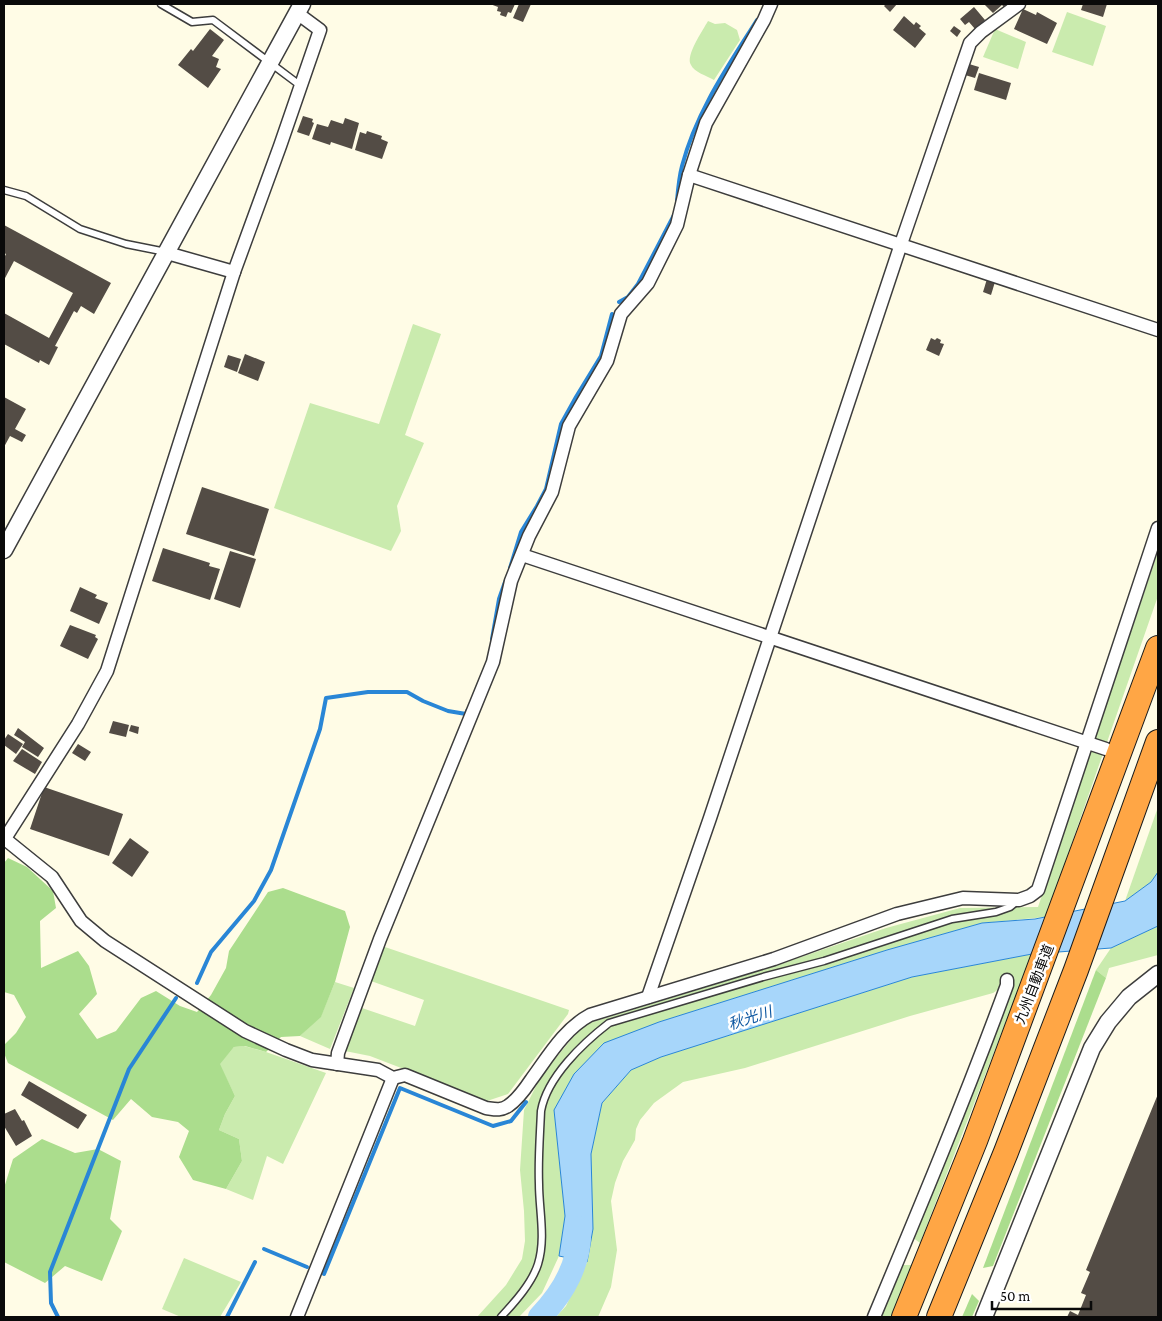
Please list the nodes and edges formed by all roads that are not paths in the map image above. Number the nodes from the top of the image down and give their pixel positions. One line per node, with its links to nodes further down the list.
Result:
1 (161, 4): 5 (lane)
2 (771, 4): 7 (street)
3 (1020, 4): 9 (street)
4 (299, 9): 5 (street); 6 (street)
5 (270, 62): 6 (lane); 10 (street)
6 (301, 86): 11 (street)
7 (689, 175): 9 (street); 15 (street)
8 (4, 190): 10 (lane)
9 (901, 244): 12 (street); 16 (street)
10 (167, 252): 11 (street); 14 (street)
11 (234, 272): 21 (street)
12 (1158, 330)
13 (1158, 528): 19 (street)
14 (4, 550)
15 (522, 555): 16 (street); 26 (street)
16 (769, 637): 19 (street); 25 (street)
17 (1158, 648): 31 (highway, 九州自動車道)
18 (1158, 742): 32 (highway)
19 (1086, 743): 20 (street); 22 (street)
20 (1106, 750)
21 (4, 840): 26 (street)
22 (1019, 900): 25 (street); 29 (lane)
23 (1158, 974): 33 (street)
24 (1007, 980): 30 (street)
25 (648, 997): 27 (street)
26 (337, 1064): 27 (street)
27 (393, 1078): 28 (street)
28 (297, 1317)
29 (501, 1317)
30 (874, 1317)
31 (904, 1317)
32 (939, 1317)
33 (984, 1317)

